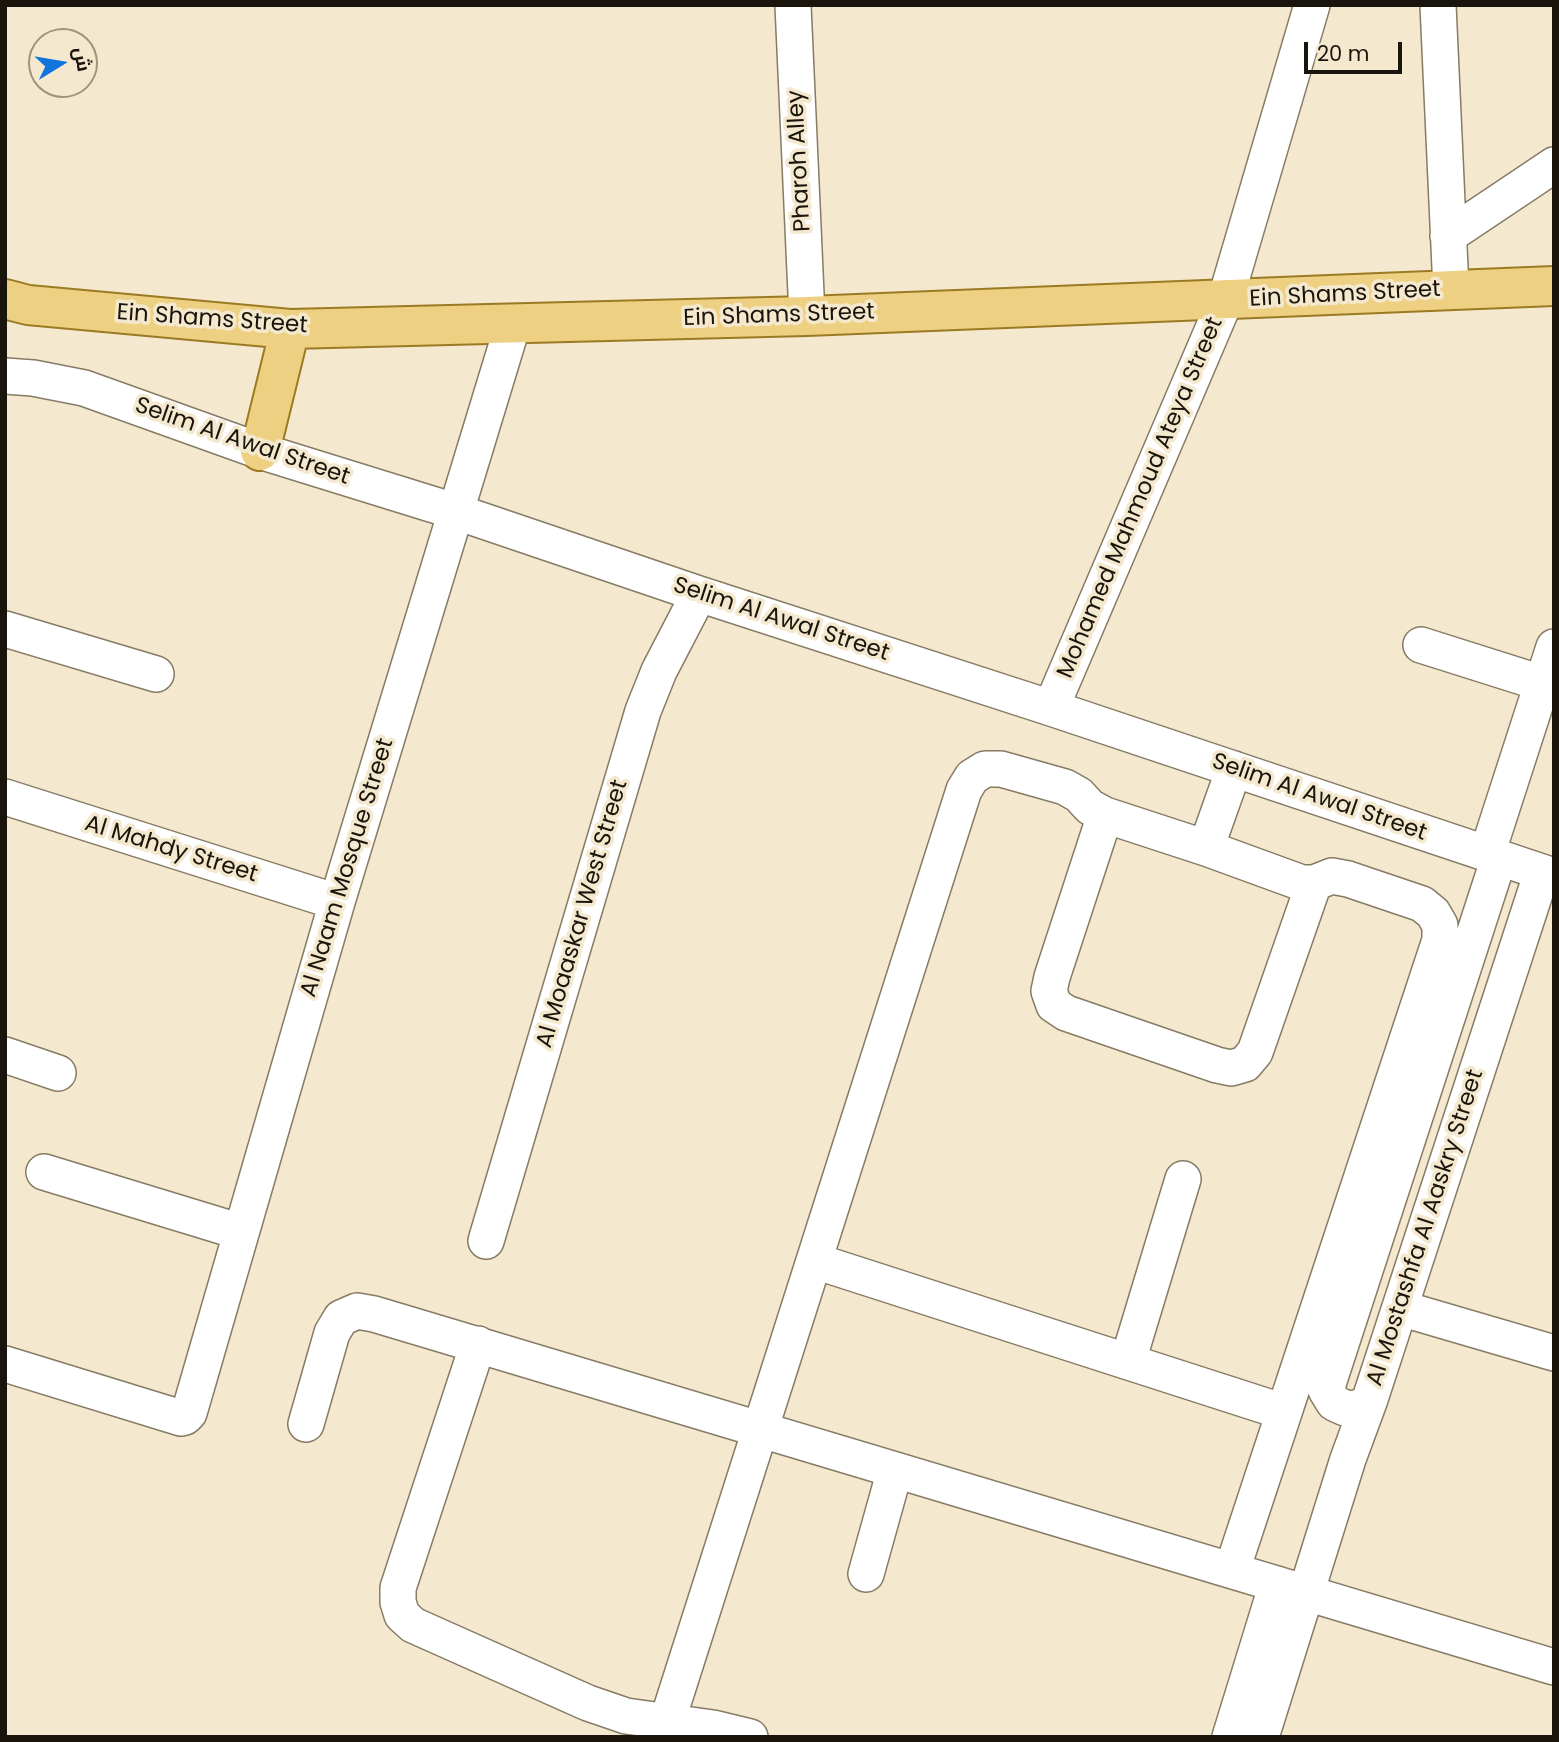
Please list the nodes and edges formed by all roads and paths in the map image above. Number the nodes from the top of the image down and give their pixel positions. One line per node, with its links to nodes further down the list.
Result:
1 (793, 5): 10 (street, Pharoh Alley)
2 (1312, 5): 9 (street, Mohamed Mahmoud Ateya Street)
3 (1438, 5): 5 (street)
4 (1554, 165): 5 (street)
5 (1448, 236): 7 (street)
6 (1554, 286): 7 (main road, Ein Shams Street)
7 (1451, 290): 9 (main road, Ein Shams Street)
8 (5, 299): 12 (main road, Ein Shams Street)
9 (1225, 301): 10 (main road, Ein Shams Street); 22 (street, Mohamed Mahmoud Ateya Street)
10 (807, 316): 11 (main road, Ein Shams Street)
11 (513, 324): 12 (main road, Ein Shams Street); 15 (street, Al Naam Mosque Street)
12 (290, 329): 14 (main road)
13 (5, 376): 14 (street, Selim Al Awal Street)
14 (260, 450): 15 (street, Selim Al Awal Street)
15 (457, 512): 16 (street, Selim Al Awal Street); 30 (street, Al Naam Mosque Street)
16 (699, 594): 22 (street, Selim Al Awal Street); 36 (street, Al Moaaskar West Street)
17 (5, 629): 20 (street)
18 (1421, 645): 21 (street)
19 (1554, 647): 21 (street)
20 (156, 674)
21 (1548, 685): 27 (street)
22 (1051, 708): 23 (street, Selim Al Awal Street)
23 (1234, 769): 26 (street); 27 (street, Selim Al Awal Street)
24 (5, 797): 30 (street, Al Mahdy Street)
25 (1105, 815): 26 (street); 29 (street); 37 (street)
26 (1206, 848): 29 (street)
27 (1493, 856): 28 (street, Selim Al Awal Street); 43 (street, Al Mostashfa Al Aaskry Street)
28 (1548, 874): 38 (street, Al Mostashfa Al Aaskry Street)
29 (1314, 883): 44 (street)
30 (337, 902): 35 (street, Al Naam Mosque Street)
31 (5, 1055): 32 (street)
32 (58, 1073)
33 (44, 1172): 35 (street)
34 (1183, 1179): 41 (street)
35 (241, 1232): 42 (street, Al Naam Mosque Street)
36 (486, 1241)
37 (815, 1261): 41 (street); 46 (street)
38 (1400, 1308): 40 (street); 43 (street, Al Mostashfa Al Aaskry Street)
39 (478, 1344): 45 (street); 46 (street); 52 (street)
40 (1554, 1353)
41 (1128, 1361): 44 (street)
42 (5, 1364)
43 (1369, 1402): 50 (street)
44 (1284, 1412): 48 (street)
45 (306, 1424)
46 (762, 1430): 47 (street); 52 (street)
47 (895, 1470): 48 (street); 49 (street)
48 (1232, 1570): 50 (street)
49 (866, 1574)
50 (1291, 1588): 51 (street); 54 (street); 55 (street)
51 (1554, 1667)
52 (681, 1728): 53 (street)
53 (750, 1737)
54 (1230, 1737)
55 (1261, 1737)

